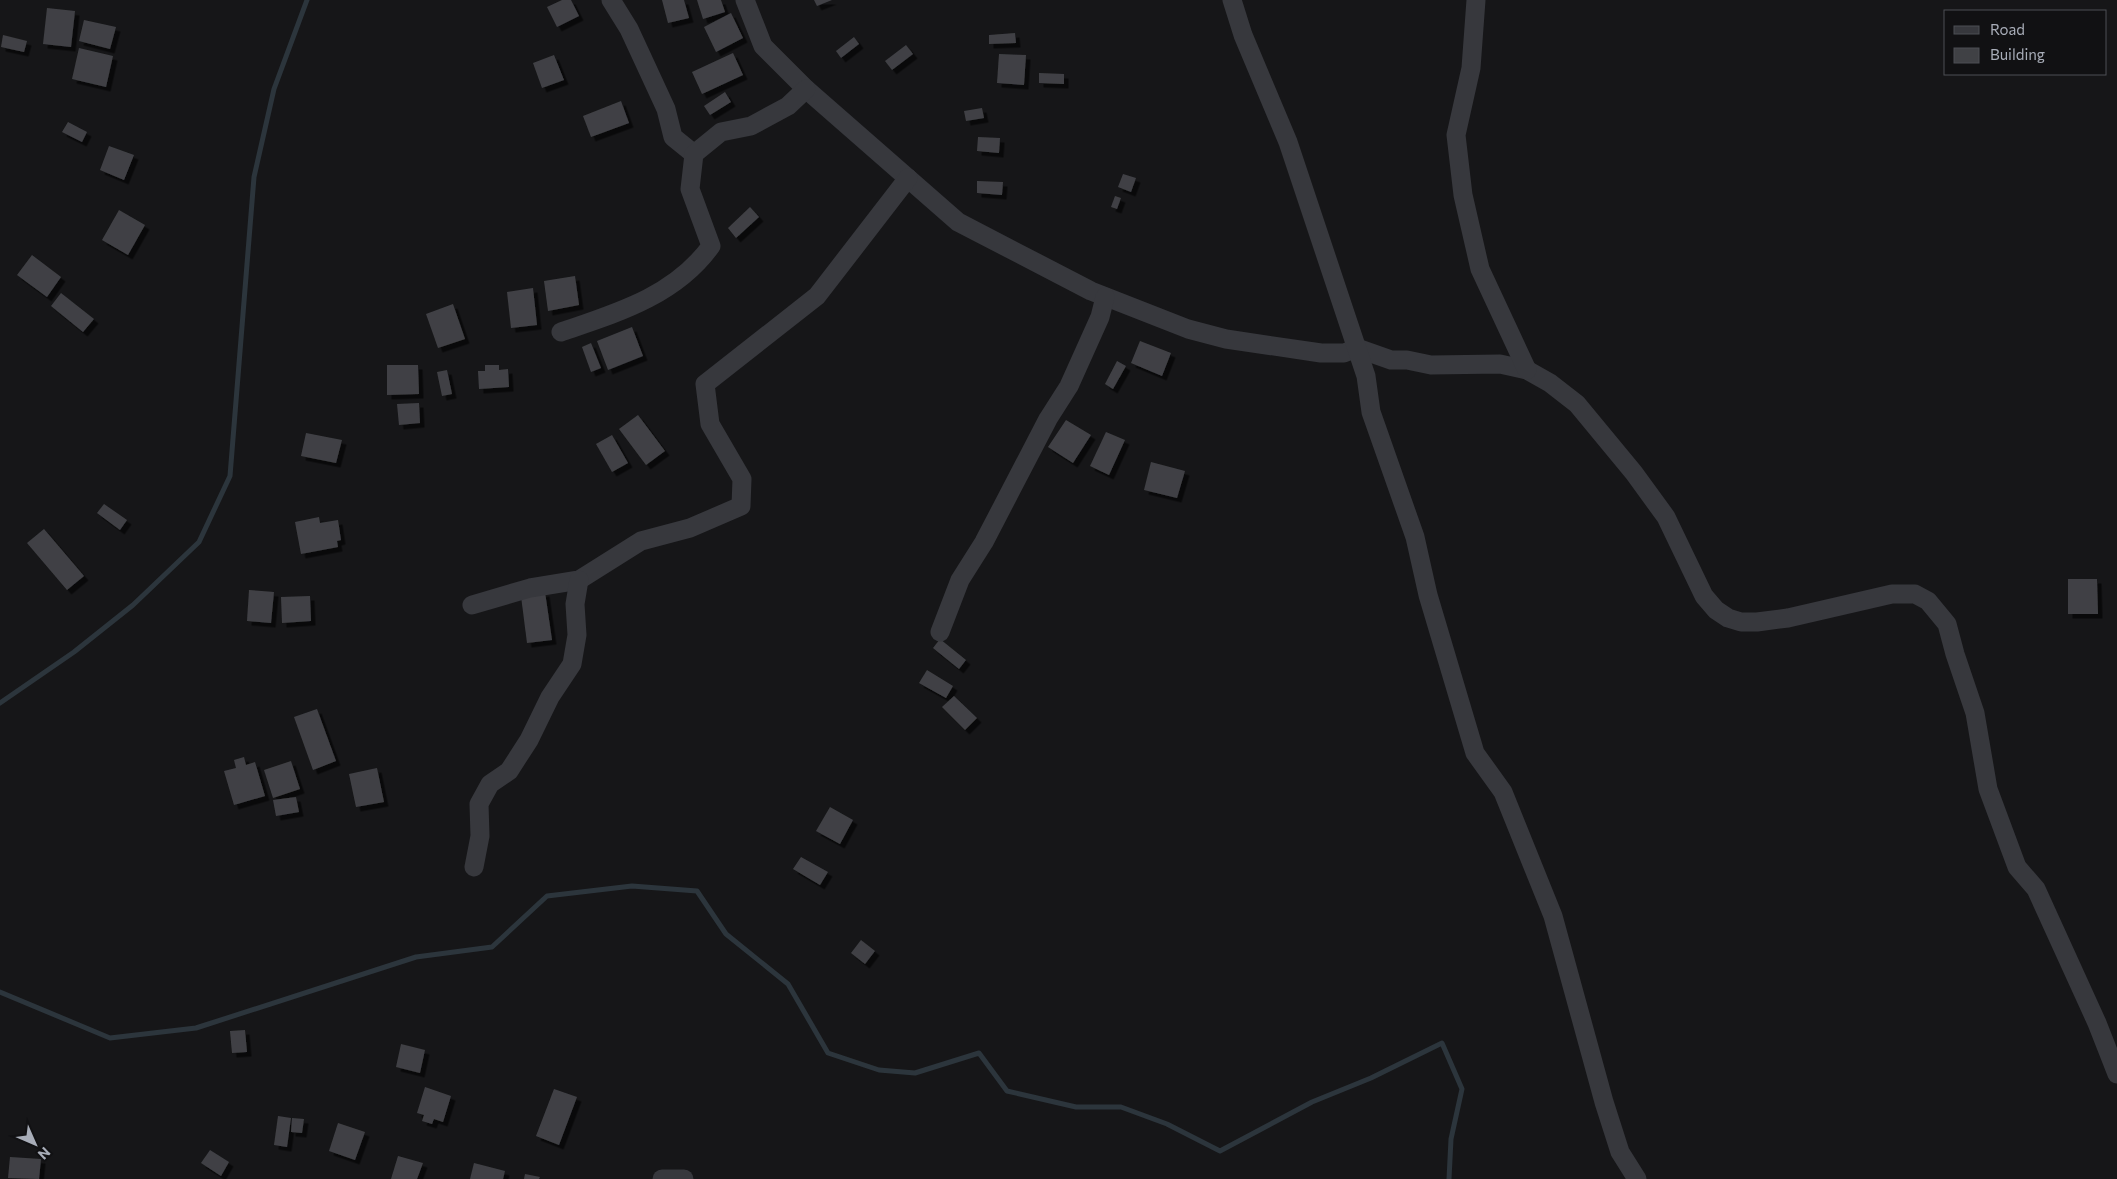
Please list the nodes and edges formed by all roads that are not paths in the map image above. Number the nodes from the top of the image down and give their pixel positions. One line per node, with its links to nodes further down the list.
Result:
1 (611, 0): 6 (street)
2 (745, 0): 5 (street)
3 (1232, 0): 10 (street)
4 (1476, 0): 11 (street)
5 (806, 89): 6 (street); 7 (street)
6 (694, 154): 9 (street)
7 (908, 178): 8 (street); 12 (street)
8 (1105, 297): 10 (street); 14 (street)
9 (561, 332)
10 (1357, 348): 11 (street); 19 (street)
11 (1527, 370): 16 (street)
12 (579, 580): 13 (street); 15 (street)
13 (472, 605)
14 (940, 632)
15 (474, 867)
16 (2117, 1074)
17 (662, 1179): 18 (street)
18 (684, 1179)
19 (1637, 1179)

